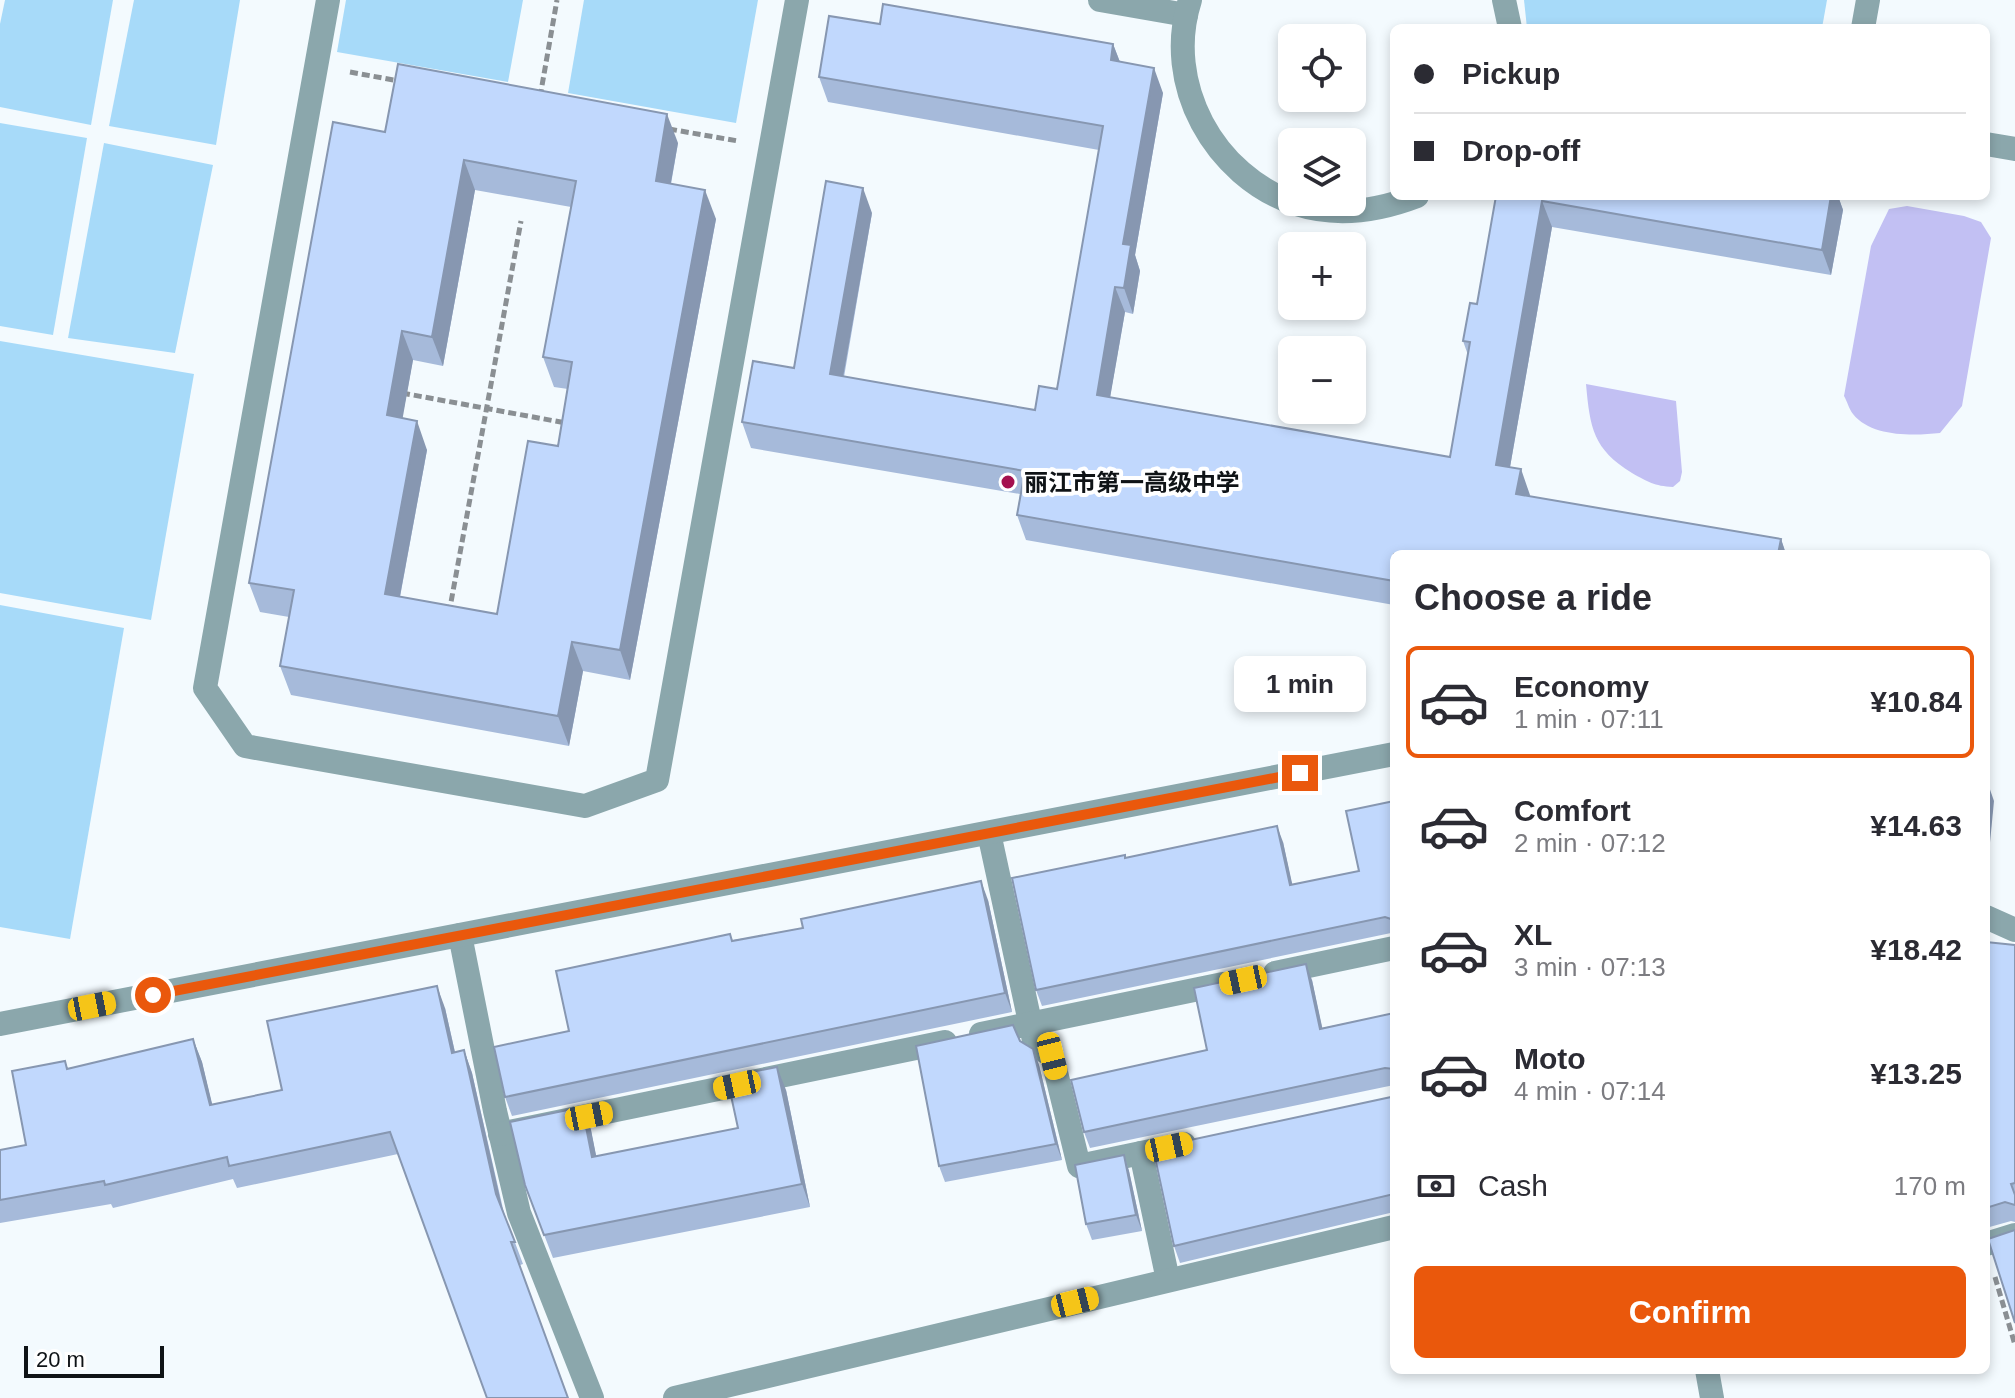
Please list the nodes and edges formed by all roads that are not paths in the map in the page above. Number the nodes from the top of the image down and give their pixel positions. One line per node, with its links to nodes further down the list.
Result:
1 (328, 0): 2 (street)
2 (797, 0)
3 (1100, 0): 6 (street)
4 (1504, 0): 7 (street)
5 (1868, 0): 8 (street)
6 (1188, 8): 11 (street)
7 (1509, 24)
8 (1864, 24)
9 (1990, 145): 10 (street)
10 (2015, 149)
11 (1407, 200)
12 (1390, 755): 13 (street)
13 (989, 833): 16 (street); 18 (street)
14 (1990, 919): 15 (street)
15 (2015, 930)
16 (460, 935): 19 (street); 20 (street)
17 (1390, 949): 18 (street)
18 (1031, 1023): 20 (street); 22 (street)
19 (0, 1024)
20 (500, 1134): 28 (street)
21 (1201, 1140): 22 (street)
22 (1141, 1153): 26 (street)
23 (1390, 1228): 26 (street)
24 (2015, 1235): 25 (street)
25 (1990, 1243)
26 (1168, 1280): 29 (street)
27 (1708, 1374): 30 (street)
28 (592, 1398)
29 (675, 1398)
30 (1712, 1398)

